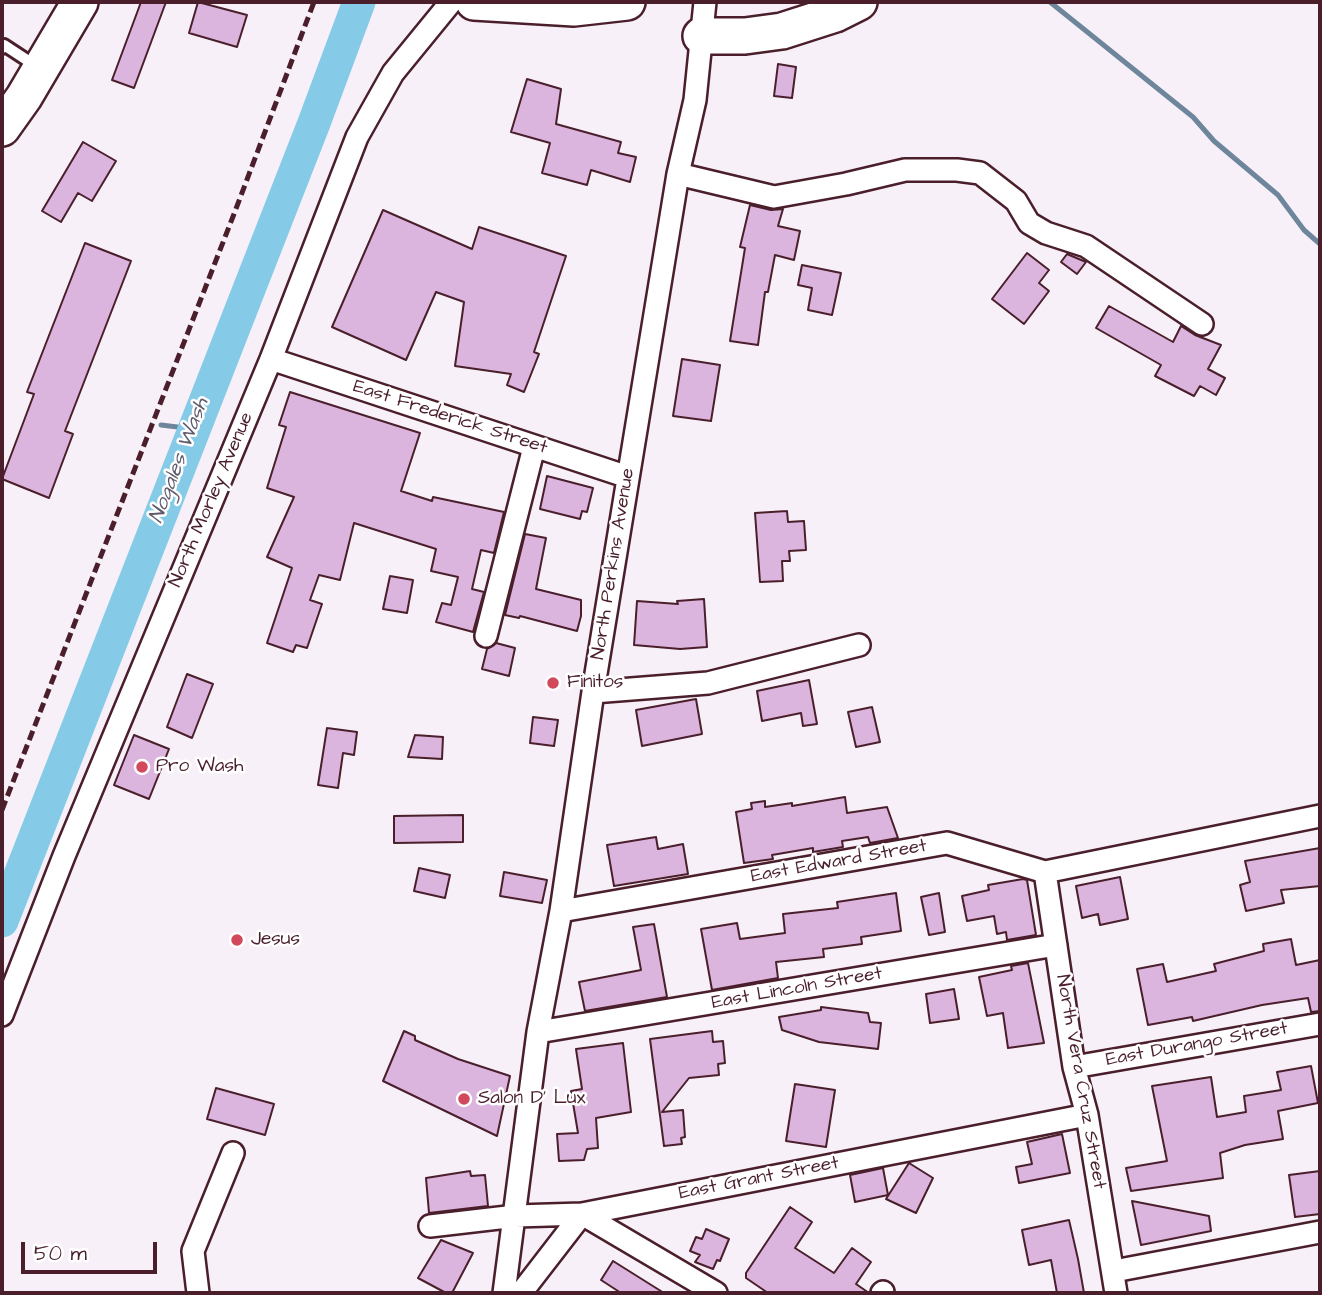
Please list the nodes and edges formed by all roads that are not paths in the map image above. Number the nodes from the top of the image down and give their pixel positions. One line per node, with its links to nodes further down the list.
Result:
1 (80, 2): 9 (main road)
2 (451, 2): 13 (street, North Morley Avenue)
3 (474, 2): 4 (main road)
4 (627, 2)
5 (705, 2): 7 (street, North Perkins Avenue)
6 (859, 2): 7 (main road)
7 (701, 36): 11 (street, North Perkins Avenue)
8 (2, 48): 9 (lane)
9 (41, 69): 10 (main road)
10 (2, 128)
11 (678, 174): 12 (street); 15 (street, North Perkins Avenue)
12 (1202, 324)
13 (271, 359): 14 (street, East Frederick Street); 23 (street, North Morley Avenue)
14 (534, 447): 15 (street, East Frederick Street); 16 (street)
15 (628, 477): 18 (street, North Perkins Avenue)
16 (486, 636)
17 (859, 645): 18 (street)
18 (593, 691): 21 (street, North Perkins Avenue)
19 (1320, 816): 20 (street, East Edward Street)
20 (1045, 872): 21 (street, East Edward Street); 22 (street, North Vera Cruz Street)
21 (561, 911): 25 (street, North Perkins Avenue)
22 (1056, 945): 25 (street, East Lincoln Street); 26 (street, North Vera Cruz Street)
23 (2, 1015)
24 (1320, 1024): 26 (street, East Durango Street)
25 (538, 1032): 30 (street, North Perkins Avenue)
26 (1074, 1067): 27 (street, North Vera Cruz Street)
27 (1087, 1115): 29 (street, East Grant Street); 33 (street, North Vera Cruz Street)
28 (233, 1153): 34 (street)
29 (582, 1214): 30 (street, East Grant Street); 36 (street); 37 (street)
30 (516, 1216): 31 (street, East Grant Street); 35 (street, North Perkins Avenue)
31 (429, 1226)
32 (1320, 1232): 33 (street)
33 (1114, 1271): 38 (street, North Vera Cruz Street)
34 (198, 1293)
35 (504, 1293)
36 (521, 1293)
37 (716, 1293)
38 (1116, 1293)

